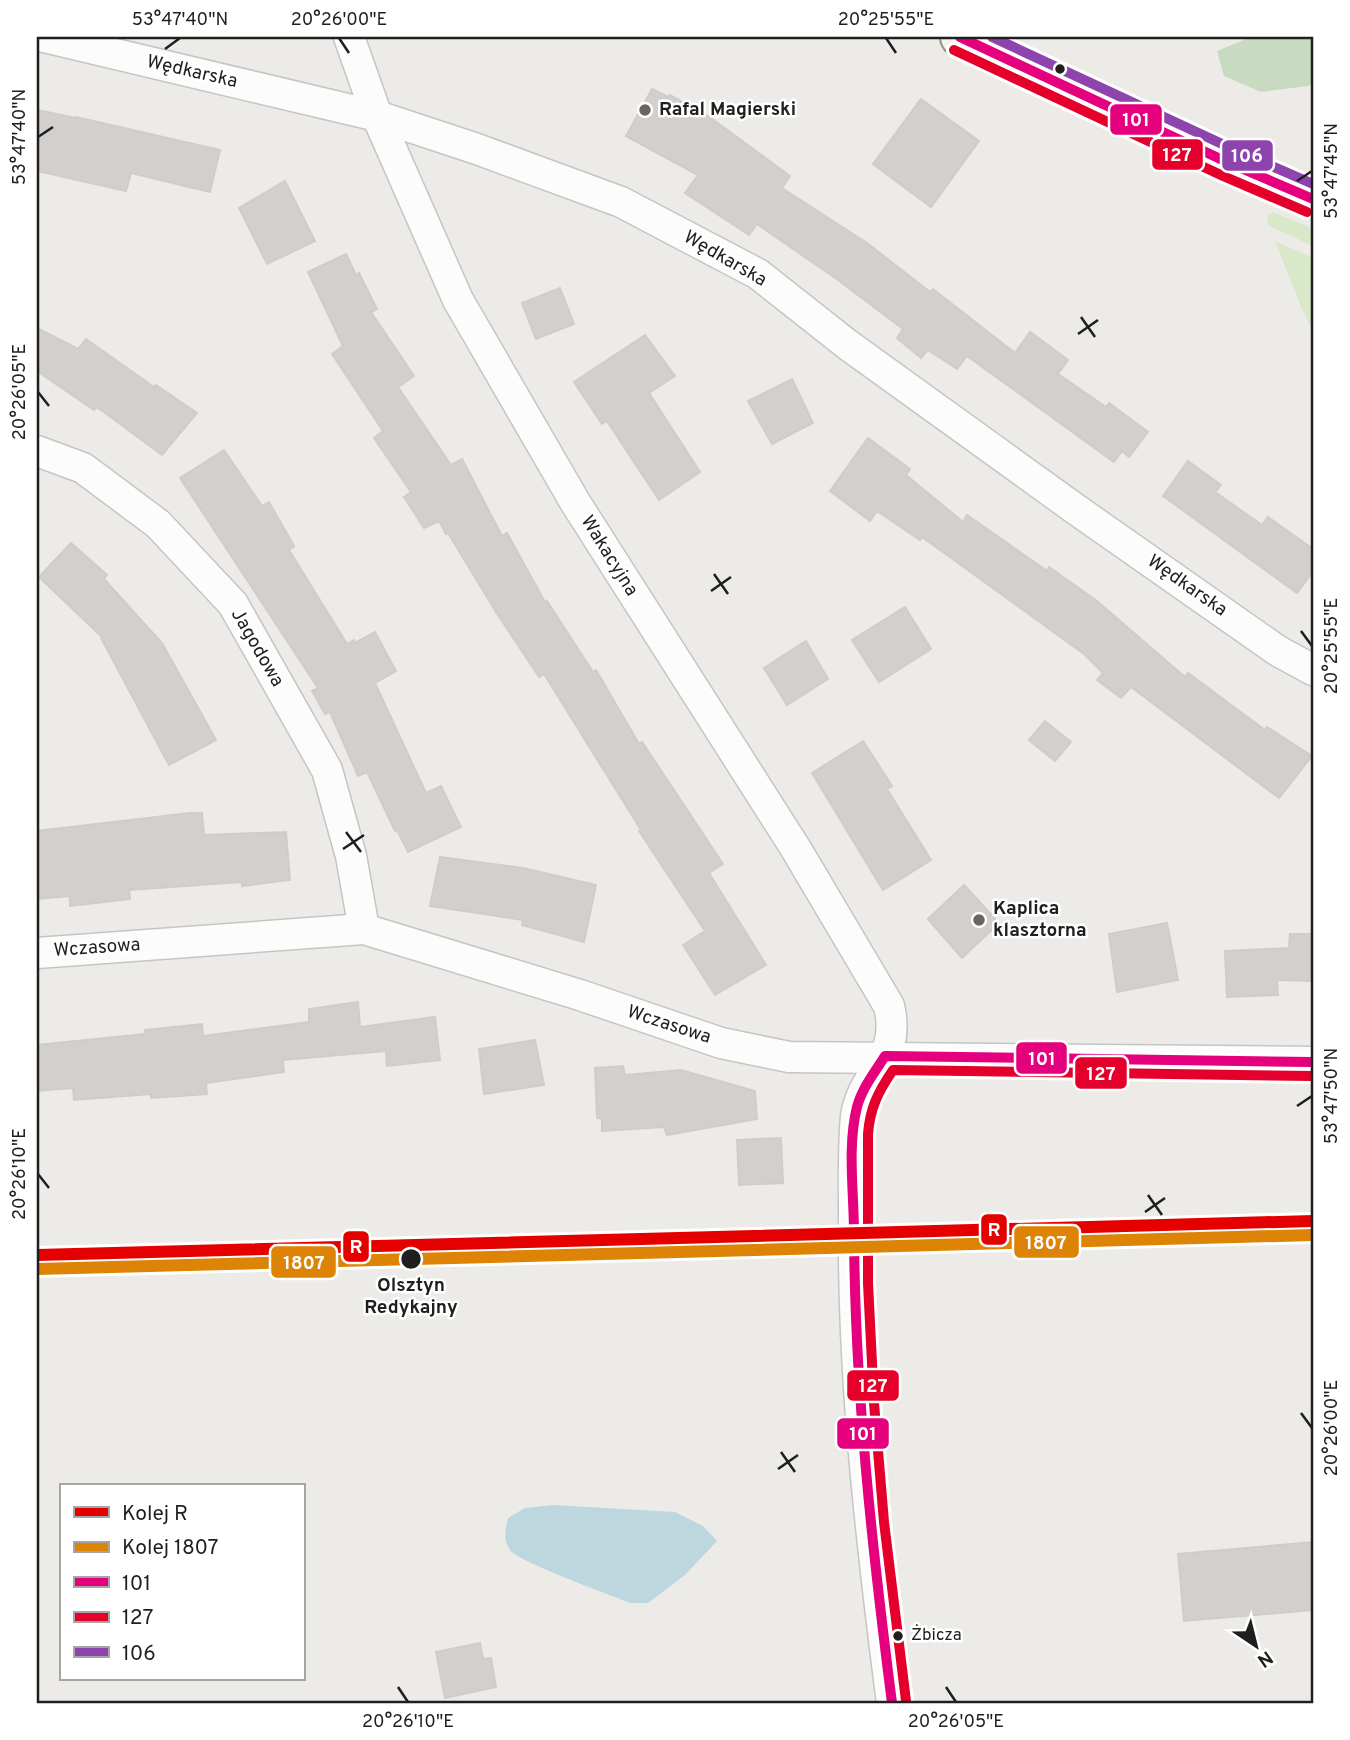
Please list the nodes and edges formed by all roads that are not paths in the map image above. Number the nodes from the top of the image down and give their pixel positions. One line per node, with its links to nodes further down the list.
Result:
1 (44, 37): 4 (street, Wędkarska)
2 (349, 37): 4 (street, Wakacyjna)
3 (960, 37): 5 (main road)
4 (377, 116): 7 (street, Wędkarska); 10 (street, Wakacyjna)
5 (1313, 199)
6 (37, 450): 8 (street, Jagodowa)
7 (1313, 670)
8 (364, 929): 9 (street, Wczasowa); 10 (street, Wczasowa)
9 (37, 953)
10 (885, 1056): 11 (street, Wczasowa); 12 (street)
11 (1313, 1062)
12 (892, 1703)

